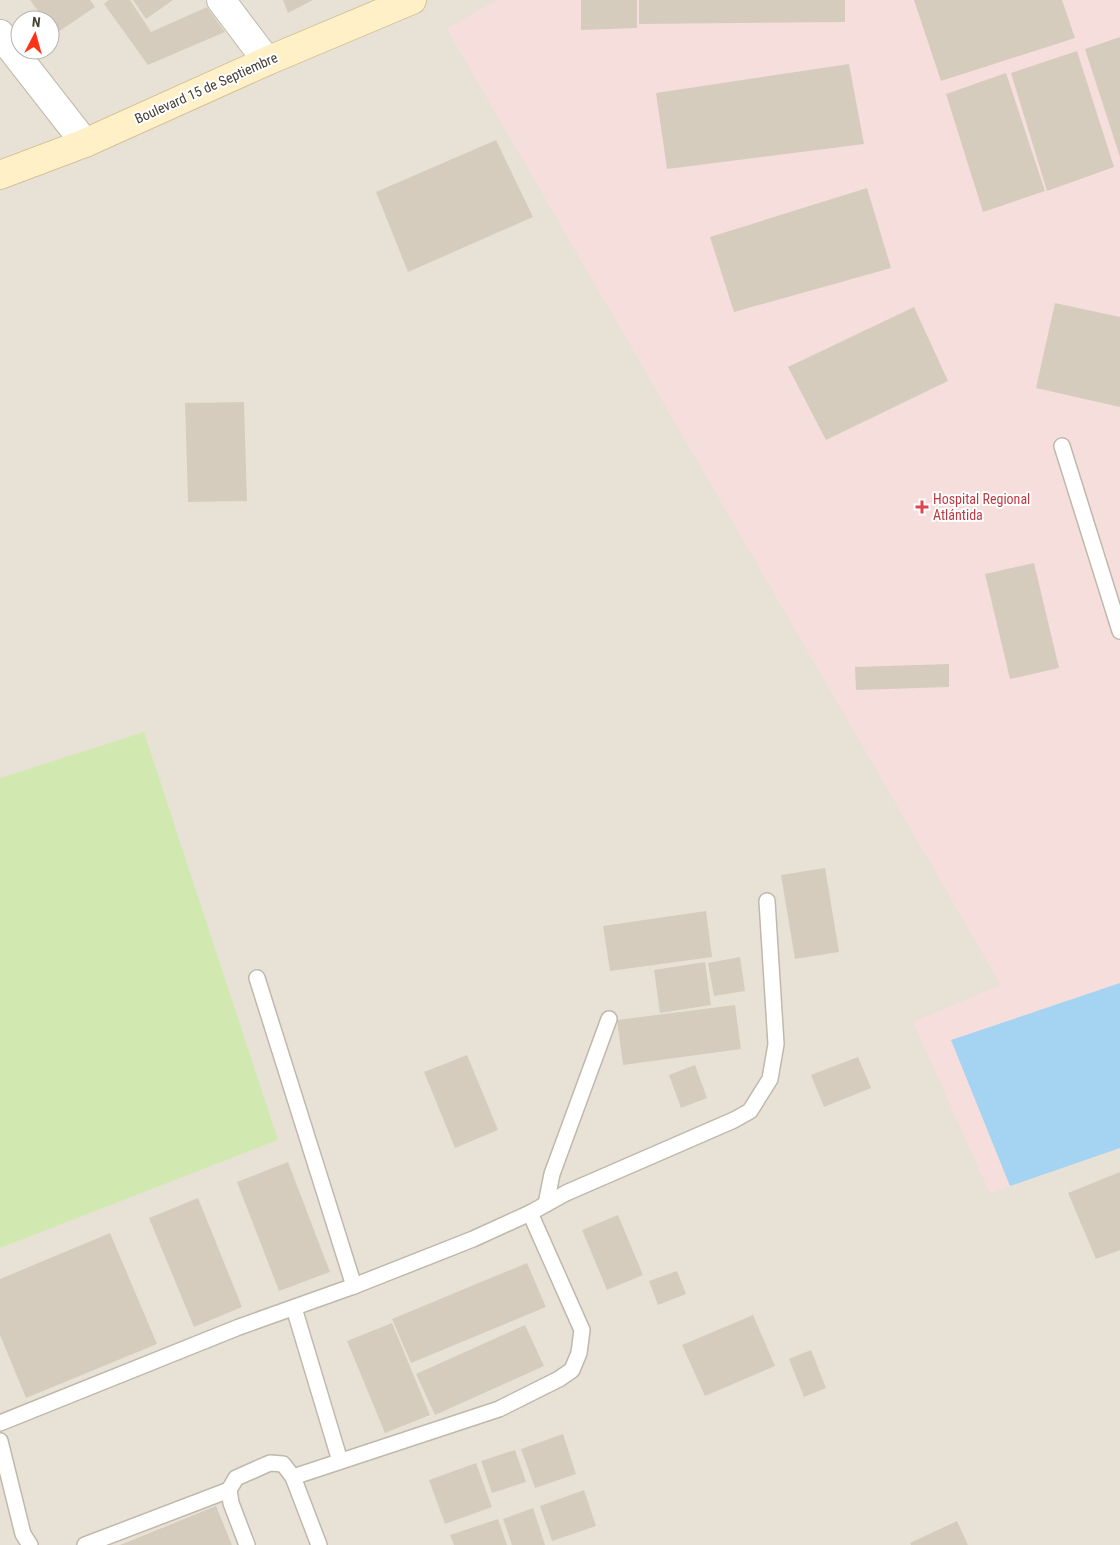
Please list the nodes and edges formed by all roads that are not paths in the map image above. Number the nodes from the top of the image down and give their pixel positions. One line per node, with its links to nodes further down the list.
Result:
1 (221, 0): 4 (street)
2 (412, 0): 4 (street, Boulevard 15 de Septiembre)
3 (0, 34): 5 (street)
4 (267, 61): 5 (street, Boulevard 15 de Septiembre)
5 (85, 143): 6 (street, Boulevard 15 de Septiembre)
6 (0, 175)
7 (1062, 446): 8 (lane)
8 (1120, 631)
9 (767, 901): 12 (lane)
10 (257, 978): 14 (lane)
11 (609, 1018): 12 (lane)
12 (546, 1204): 13 (lane)
13 (530, 1213): 14 (lane); 18 (lane)
14 (354, 1286): 15 (lane)
15 (294, 1308): 16 (lane); 18 (lane)
16 (0, 1423)
17 (0, 1441): 21 (lane)
18 (340, 1461): 19 (lane)
19 (293, 1477): 20 (lane); 24 (lane)
20 (228, 1490): 22 (lane); 23 (lane)
21 (30, 1545)
22 (85, 1545)
23 (247, 1545)
24 (319, 1545)

